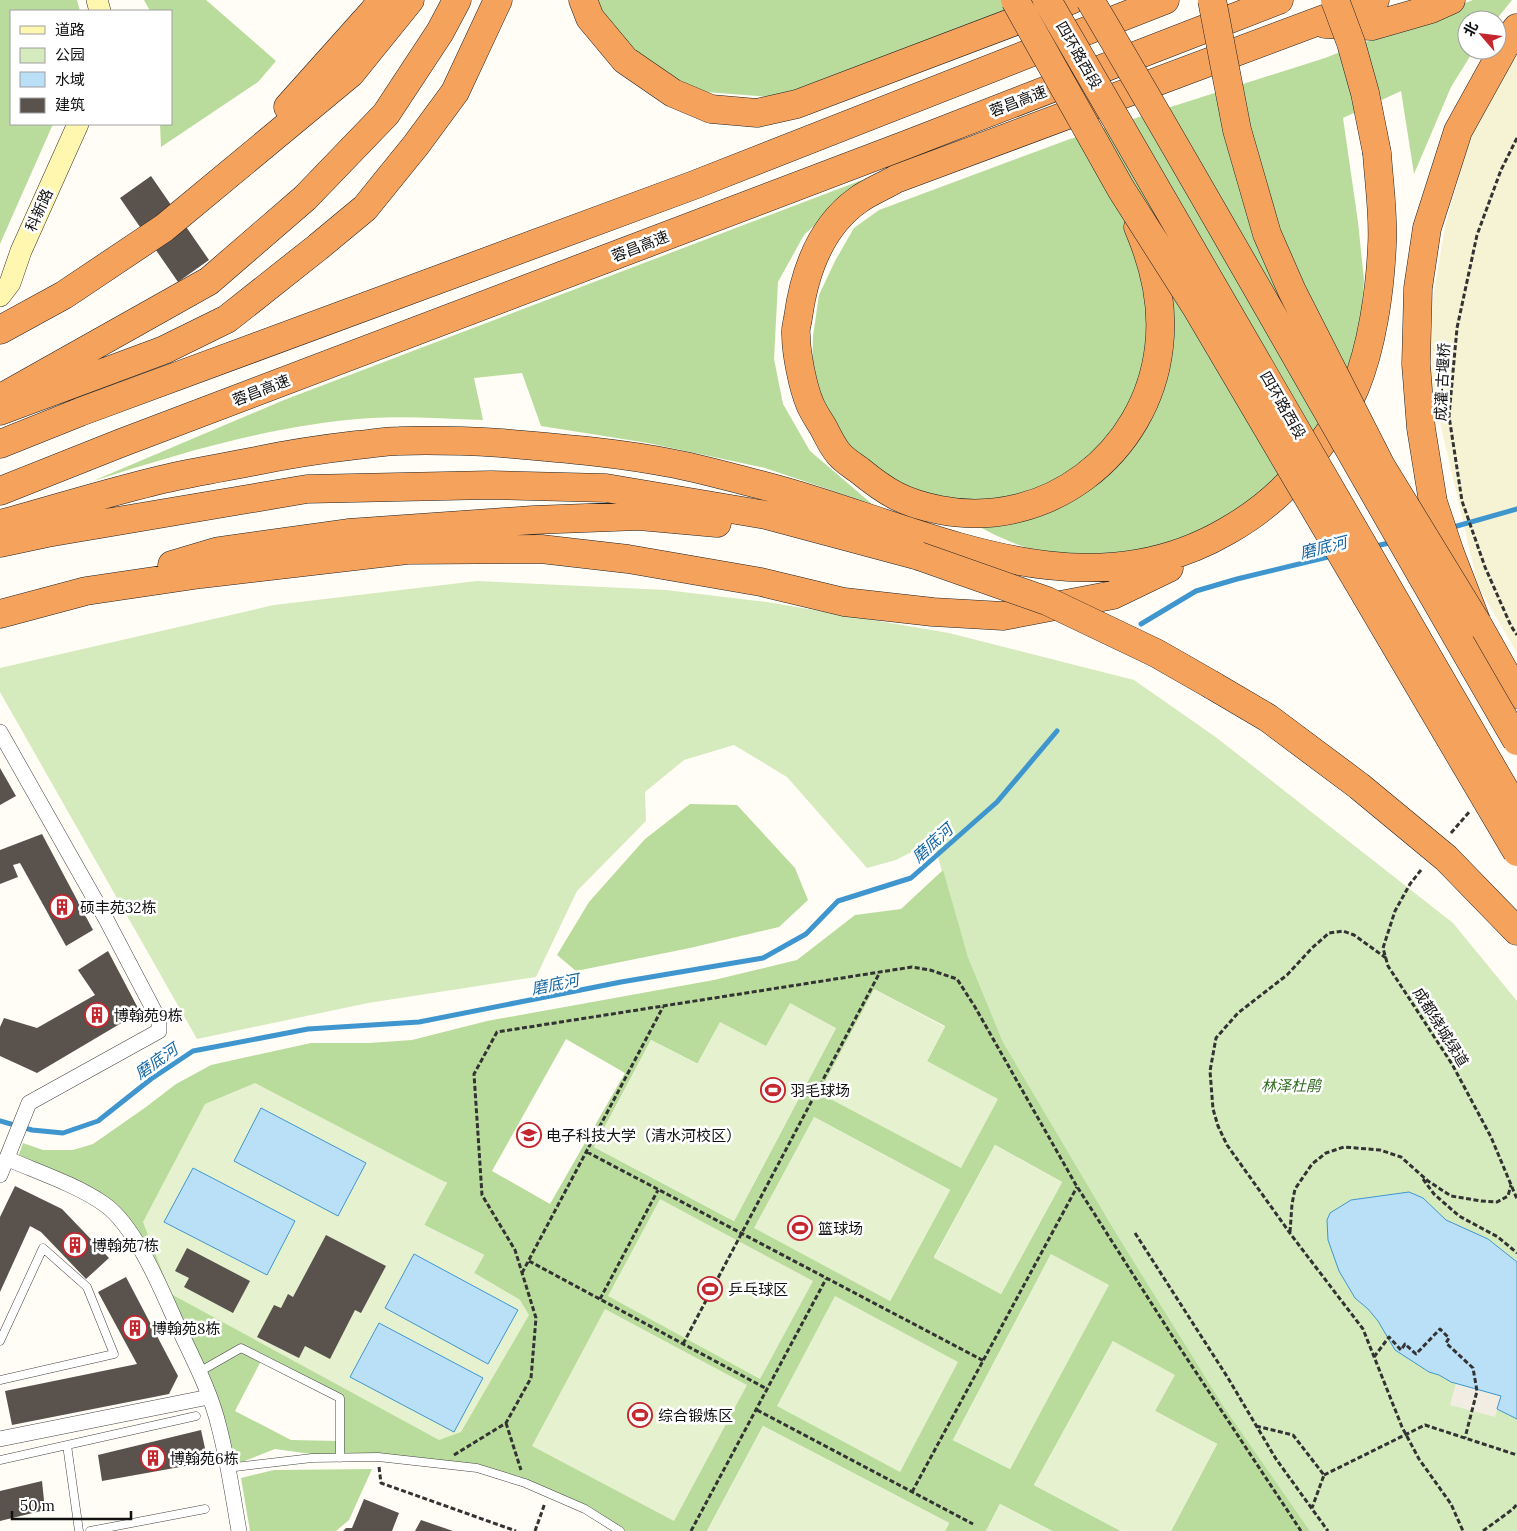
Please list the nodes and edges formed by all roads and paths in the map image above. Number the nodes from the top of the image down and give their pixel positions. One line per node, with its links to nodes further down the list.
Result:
1 (382, 0): 21 (highway)
2 (410, 0): 21 (highway)
3 (457, 0): 24 (highway)
4 (498, 0): 25 (highway)
5 (583, 0): 8 (highway)
6 (1016, 0): 20 (highway, bridge)
7 (1048, 0): 39 (highway, 四环路西段, bridge)
8 (1071, 0)
9 (1090, 0): 38 (highway, bridge)
10 (1165, 0): 26 (highway)
11 (1212, 0): 34 (highway, bridge)
12 (1279, 0): 27 (highway, 蓉昌高速)
13 (1335, 0): 28 (highway, bridge)
14 (1375, 0): 16 (highway)
15 (1451, 0): 16 (highway)
16 (1311, 24): 20 (highway, bridge)
17 (1517, 28): 34 (highway, bridge)
18 (78, 125): 22 (main road, 科新路)
19 (1517, 138): 35 (path, 成灌·古堰桥)
20 (1121, 189): 40 (highway, bridge)
21 (164, 228): 23 (highway)
22 (0, 296)
23 (0, 330)
24 (0, 398)
25 (0, 411)
26 (0, 444)
27 (0, 491)
28 (1245, 521): 29 (highway); 32 (highway)
29 (0, 524)
30 (0, 544): 31 (highway)
31 (919, 556): 32 (highway); 42 (highway, bridge)
32 (86, 591): 33 (highway)
33 (0, 614)
34 (1477, 623): 36 (highway)
35 (1517, 635)
36 (1517, 694)
37 (0, 732): 47 (street)
38 (1517, 741)
39 (1517, 811)
40 (1517, 852)
41 (1421, 870): 43 (path)
42 (1517, 931)
43 (1386, 958): 50 (path, 成都绕城绿道); 55 (path)
44 (880, 972): 45 (path); 51 (path); 56 (path)
45 (664, 1006): 46 (path); 59 (path)
46 (587, 1152): 52 (path); 58 (path)
47 (10, 1154): 49 (street); 66 (street)
48 (1418, 1172): 50 (path); 55 (path); 57 (path)
49 (0, 1175)
50 (1511, 1184): 53 (path, 成都绕城绿道)
51 (1078, 1186): 65 (path); 99 (path)
52 (658, 1190): 56 (path); 61 (path)
53 (1517, 1199)
54 (1135, 1233): 73 (path)
55 (1290, 1233): 64 (path)
56 (741, 1234): 60 (path); 63 (path)
57 (1517, 1252)
58 (529, 1261): 59 (path); 61 (path)
59 (522, 1274): 72 (path)
60 (826, 1279): 65 (path); 68 (path)
61 (600, 1300): 63 (path)
62 (0, 1341): 67 (lane)
63 (683, 1344): 68 (path)
64 (1374, 1357): 74 (path); 75 (path)
65 (984, 1360): 86 (path)
66 (199, 1372): 69 (street); 80 (lane)
67 (0, 1380)
68 (768, 1389): 70 (path)
69 (209, 1397): 76 (street); 83 (street)
70 (757, 1410): 86 (path); 98 (path)
71 (196, 1416): 77 (lane)
72 (506, 1423): 82 (path); 85 (path)
73 (1256, 1426): 84 (path); 90 (path)
74 (1406, 1435): 75 (path); 84 (path); 101 (path)
75 (1465, 1438): 78 (path)
76 (0, 1439)
77 (67, 1445): 81 (lane); 92 (lane)
78 (1517, 1455)
79 (378, 1457): 80 (lane); 82 (lane); 95 (path)
80 (340, 1458): 83 (lane)
81 (0, 1460)
82 (439, 1464): 85 (lane)
83 (227, 1468): 94 (street)
84 (1324, 1475): 90 (path)
85 (525, 1483): 87 (lane)
86 (912, 1492): 91 (path)
87 (548, 1493): 96 (path); 97 (lane)
88 (1517, 1504): 102 (path)
89 (205, 1509): 93 (lane)
90 (1312, 1509): 100 (path)
91 (973, 1524)
92 (79, 1531)
93 (90, 1531)
94 (239, 1531)
95 (516, 1531)
96 (535, 1531)
97 (620, 1531)
98 (691, 1531)
99 (1301, 1531)
100 (1328, 1531)
101 (1462, 1531)
102 (1483, 1531)

